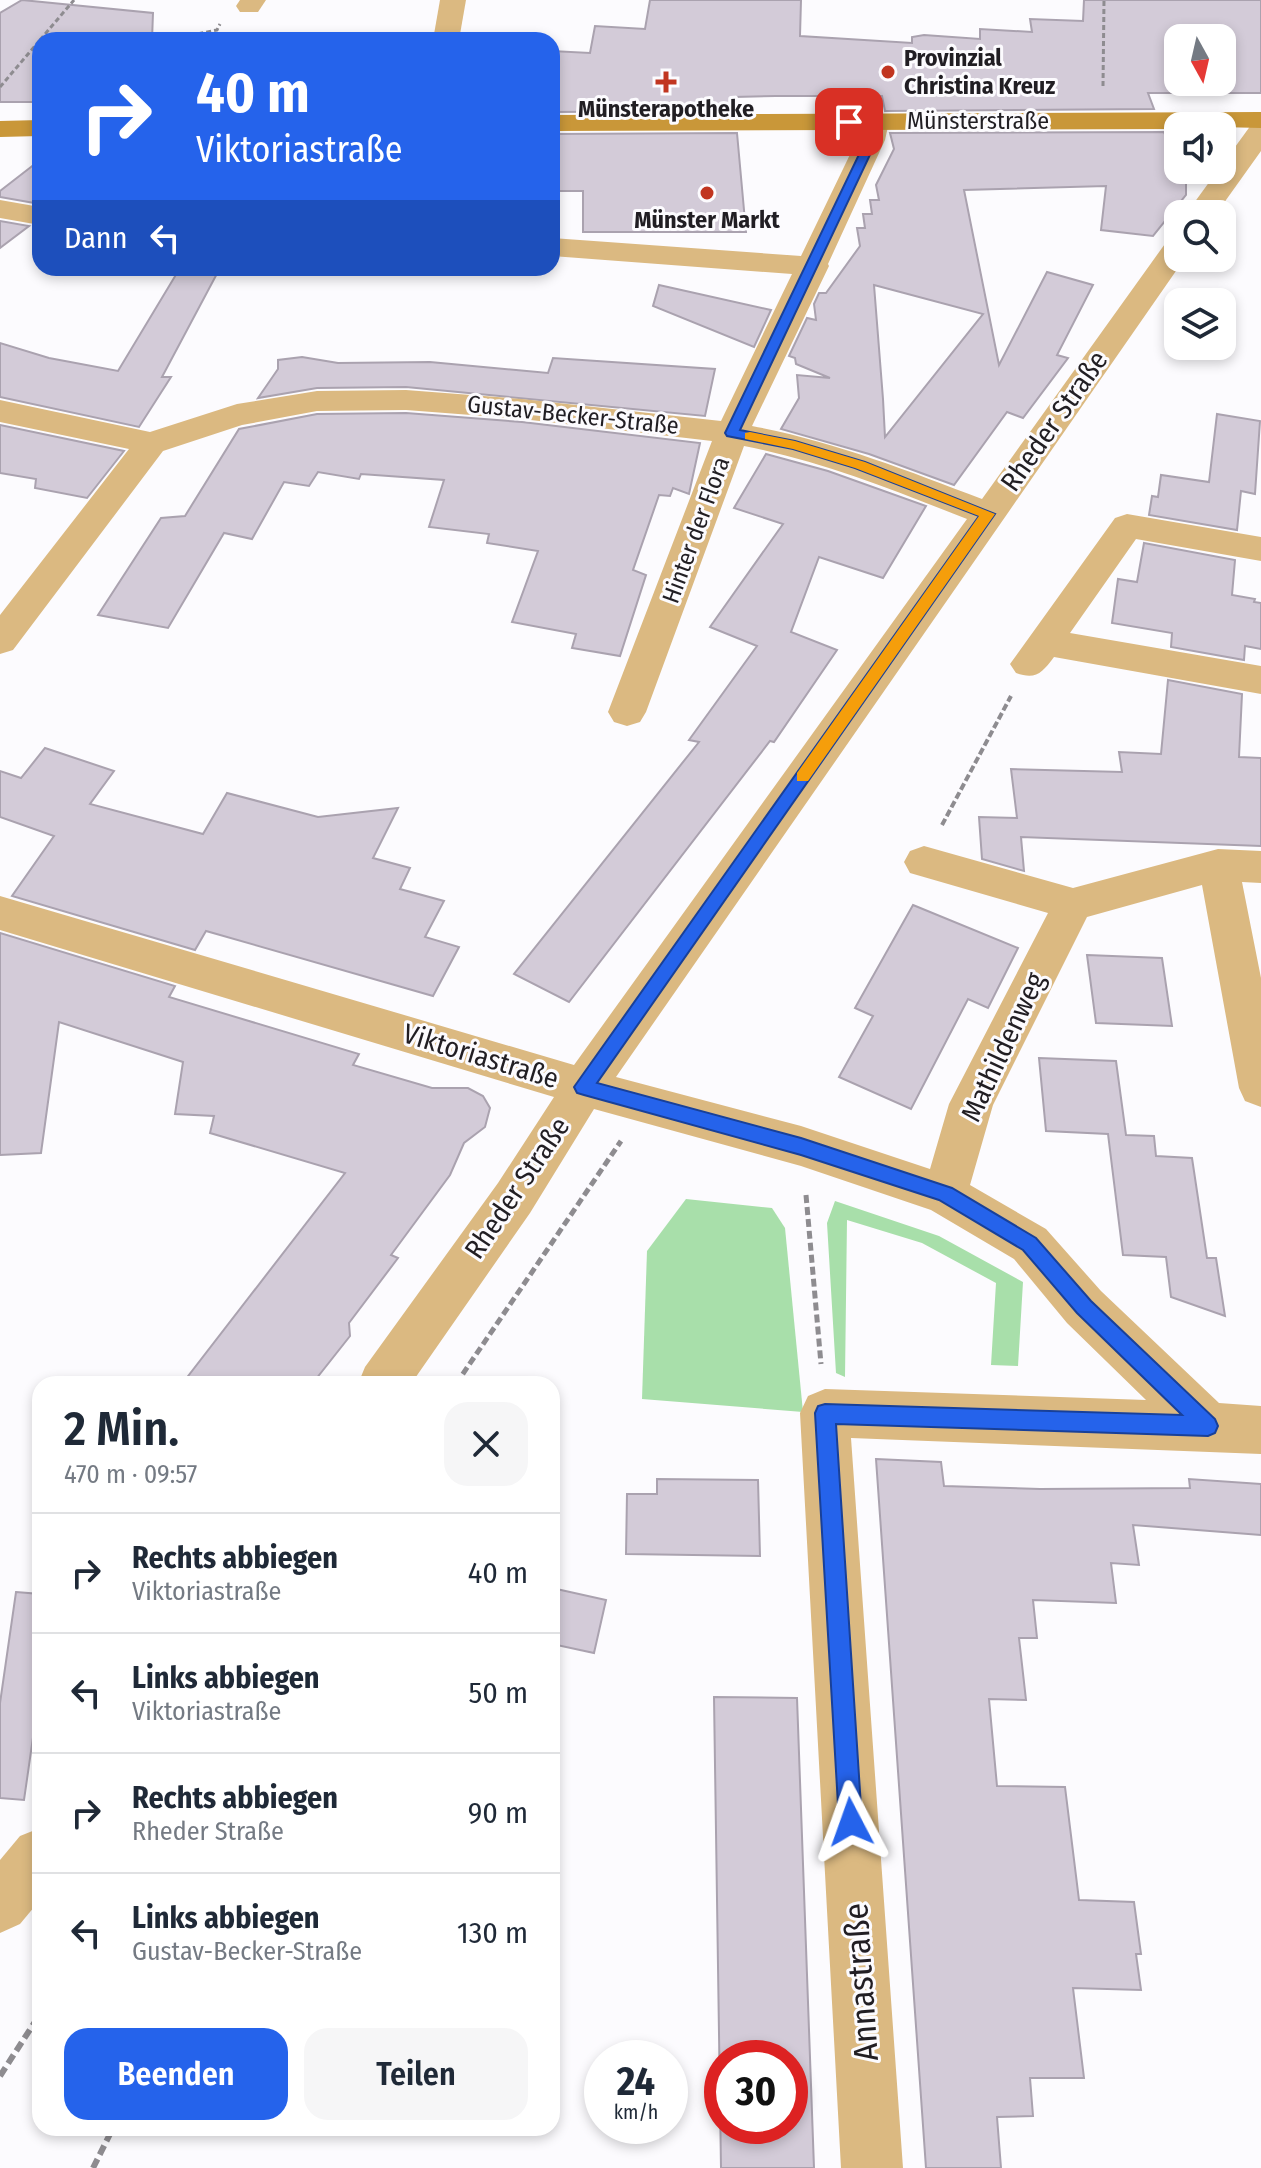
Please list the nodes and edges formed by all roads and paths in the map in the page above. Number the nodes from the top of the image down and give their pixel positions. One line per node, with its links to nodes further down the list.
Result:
1 (74, 0): 5 (path)
2 (453, 0): 7 (street)
3 (1104, 0): 10 (path)
4 (223, 20): 6 (path)
5 (47, 32)
6 (207, 32)
7 (447, 32)
8 (32, 49): 9 (path)
9 (0, 87)
10 (1104, 90)
11 (1261, 120): 12 (main road, Münsterstraße)
12 (875, 122): 13 (main road, Münsterstraße); 19 (street, Hinter der Flora)
13 (560, 123)
14 (1261, 131): 15 (street)
15 (1211, 200)
16 (0, 209): 17 (street)
17 (32, 215)
18 (560, 248): 19 (street)
19 (814, 266): 22 (street, Hinter der Flora)
20 (1164, 267): 24 (street, Rheder Straße)
21 (0, 411): 23 (street, Gustav-Becker-Straße)
22 (732, 433): 23 (street, Gustav-Becker-Straße); 24 (street, Gustav-Becker-Straße); 29 (street, Hinter der Flora)
23 (151, 443): 26 (street)
24 (988, 514): 35 (street, Rheder Straße)
25 (1261, 549): 27 (street)
26 (0, 641)
27 (1037, 653): 28 (street); 30 (path)
28 (1261, 680)
29 (627, 712)
30 (924, 862): 33 (street)
31 (1218, 865): 32 (street); 33 (street); 36 (street)
32 (1261, 867)
33 (1073, 904): 39 (street, Mathildenweg)
34 (0, 913): 35 (street, Viktoriastraße)
35 (584, 1087): 37 (street, Viktoriastraße); 40 (street, Rheder Straße)
36 (1261, 1088)
37 (646, 1104): 38 (street, Viktoriastraße); 41 (path)
38 (801, 1146): 39 (street, Viktoriastraße); 42 (path)
39 (945, 1194): 43 (street, Viktoriastraße)
40 (388, 1376)
41 (461, 1376)
42 (825, 1413): 43 (street); 51 (street, Annastraße)
43 (1208, 1426): 44 (street)
44 (1261, 1430)
45 (32, 1866): 46 (street)
46 (0, 1904)
47 (32, 2026): 48 (path)
48 (0, 2076)
49 (109, 2136): 50 (path)
50 (93, 2168)
51 (872, 2168)

